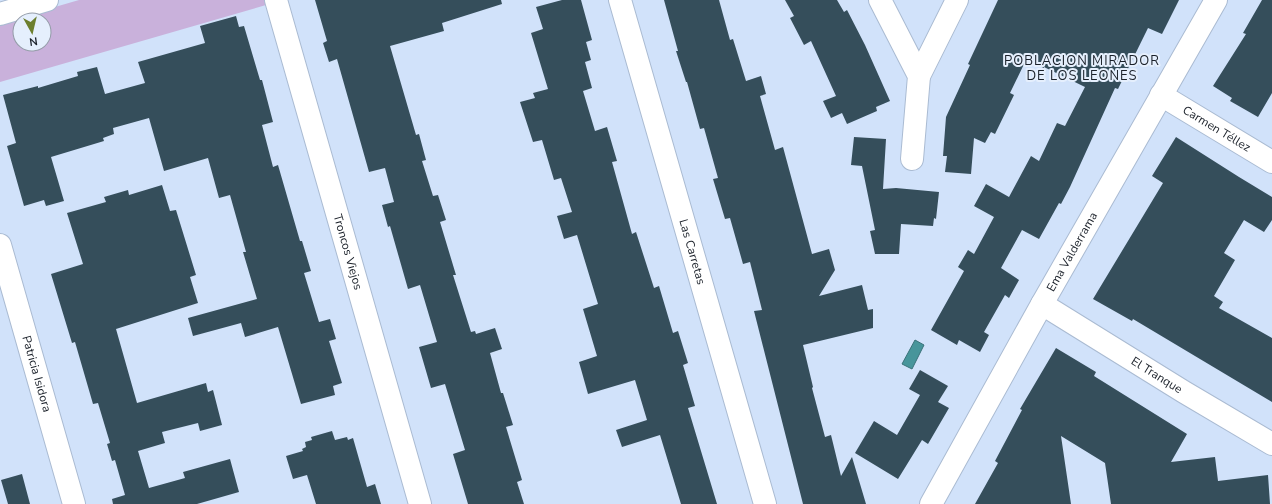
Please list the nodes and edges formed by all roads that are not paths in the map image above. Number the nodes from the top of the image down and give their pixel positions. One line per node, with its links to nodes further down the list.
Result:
1 (47, 0): 7 (street)
2 (276, 0): 16 (street, Troncos Viejos)
3 (620, 0): 17 (street, Las Carretas)
4 (880, 0): 8 (street)
5 (957, 0): 8 (street)
6 (1216, 0): 9 (street, Ema Valderrama)
7 (0, 14)
8 (919, 76): 10 (street)
9 (1161, 95): 11 (street, Carmen Téllez); 13 (street, Ema Valderrama)
10 (912, 159)
11 (1272, 162)
12 (0, 244): 15 (street, Patricia Isidora)
13 (1042, 304): 14 (street, El Tranque); 18 (street, Ema Valderrama)
14 (1272, 444)
15 (74, 504)
16 (420, 504)
17 (765, 504)
18 (931, 504)

